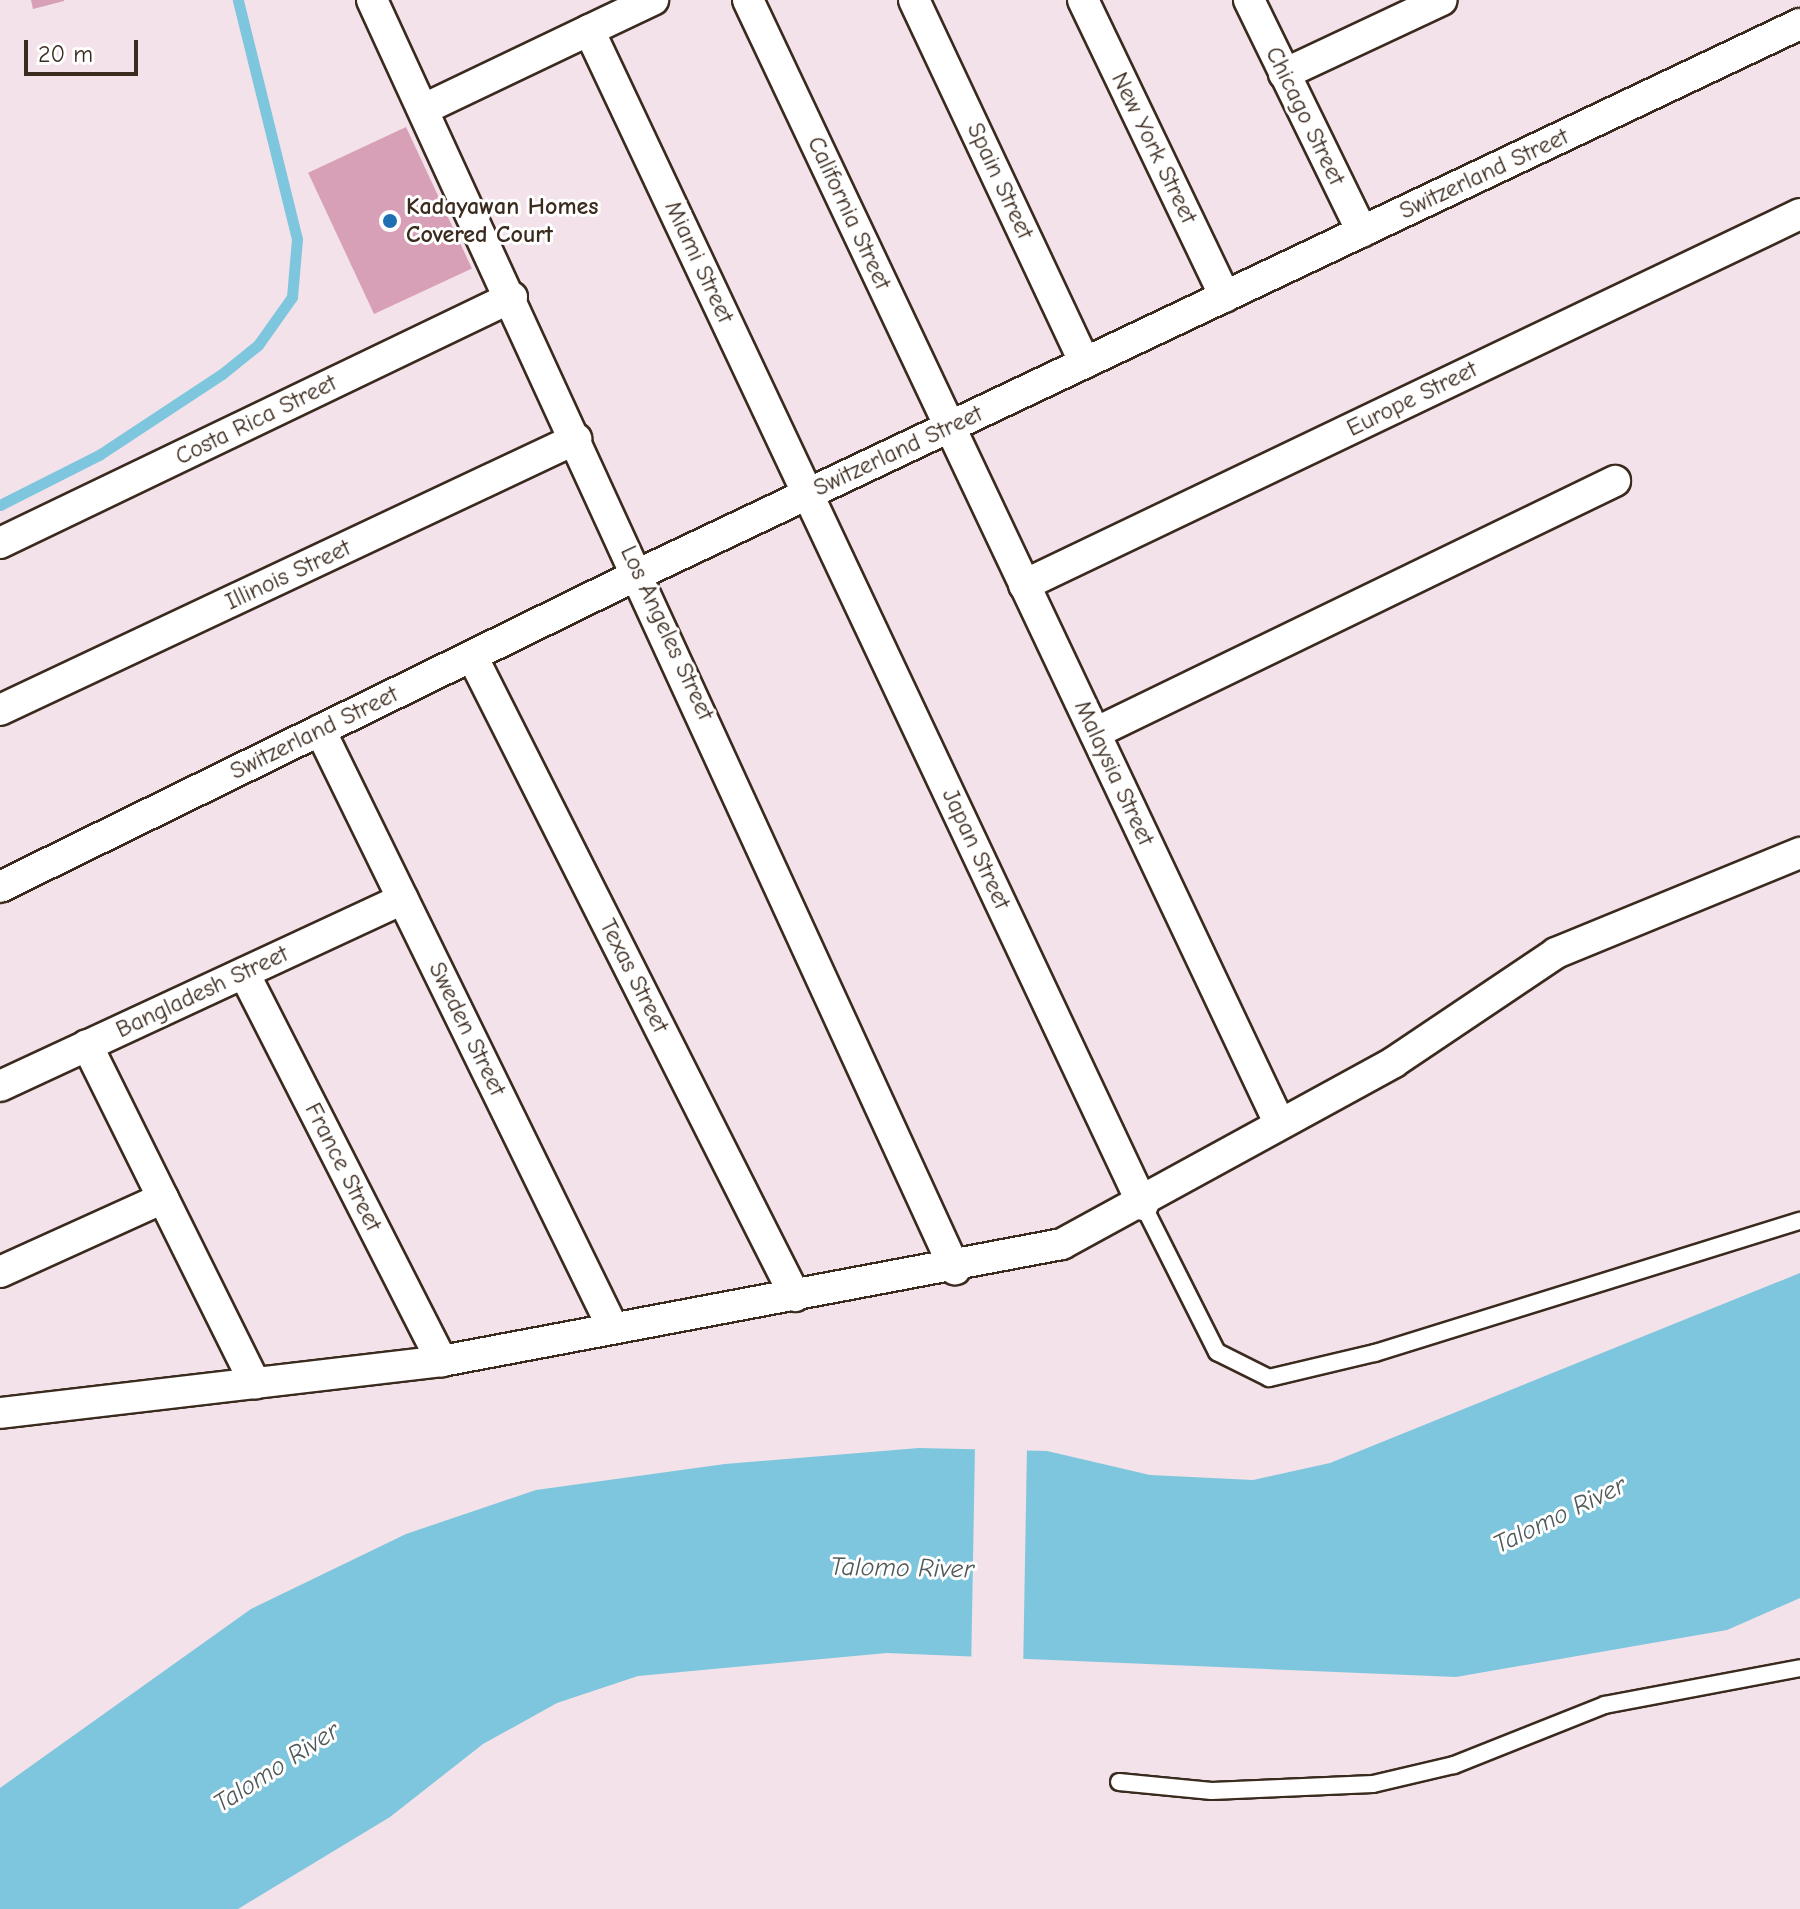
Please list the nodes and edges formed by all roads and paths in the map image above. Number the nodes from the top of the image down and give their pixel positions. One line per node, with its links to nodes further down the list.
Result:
1 (372, 0): 11 (street, Los Angeles Street)
2 (653, 0): 9 (street)
3 (748, 0): 17 (street, California Street)
4 (914, 0): 16 (street, Spain Street)
5 (1083, 0): 15 (street, New York Street)
6 (1249, 0): 10 (street, Chicago Street)
7 (1442, 0): 10 (street)
8 (1800, 24): 13 (street, Switzerland Street)
9 (589, 30): 11 (street); 20 (street, Miami Street)
10 (1284, 74): 13 (street, Chicago Street)
11 (424, 109): 14 (street, Los Angeles Street)
12 (1800, 214): 23 (street, Europe Street)
13 (1362, 232): 15 (street, Switzerland Street)
14 (512, 297): 18 (street, Los Angeles Street); 21 (street, Costa Rica Street)
15 (1225, 297): 16 (street, Switzerland Street)
16 (1085, 363): 17 (street, Switzerland Street)
17 (950, 427): 20 (street, Switzerland Street); 23 (street, Malaysia Street)
18 (576, 439): 22 (street, Los Angeles Street); 25 (street, Illinois Street)
19 (1615, 481): 27 (street)
20 (808, 494): 22 (street, Switzerland Street); 36 (street, Japan Street)
21 (0, 543)
22 (641, 573): 24 (street, Switzerland Street); 38 (street, Los Angeles Street)
23 (1024, 585): 27 (street, Malaysia Street)
24 (472, 656): 26 (street, Switzerland Street); 40 (street, Texas Street)
25 (0, 710)
26 (320, 730): 29 (street, Switzerland Street); 30 (street, Sweden Street)
27 (1095, 733): 34 (street, Malaysia Street)
28 (1800, 853): 34 (street)
29 (0, 887)
30 (403, 899): 31 (street, Bangladesh Street); 41 (street, Sweden Street)
31 (244, 973): 32 (street, Bangladesh Street); 42 (street, France Street)
32 (87, 1045): 33 (street, Bangladesh Street); 35 (street)
33 (0, 1086)
34 (1278, 1120): 36 (street)
35 (163, 1198): 39 (street); 43 (street)
36 (1143, 1205): 37 (lane); 38 (street)
37 (1800, 1221)
38 (955, 1269): 40 (street)
39 (0, 1272)
40 (795, 1296): 41 (street)
41 (613, 1328): 42 (street)
42 (442, 1361): 43 (street)
43 (255, 1384): 44 (street)
44 (0, 1413)
45 (1800, 1668): 46 (lane)
46 (1119, 1782)

